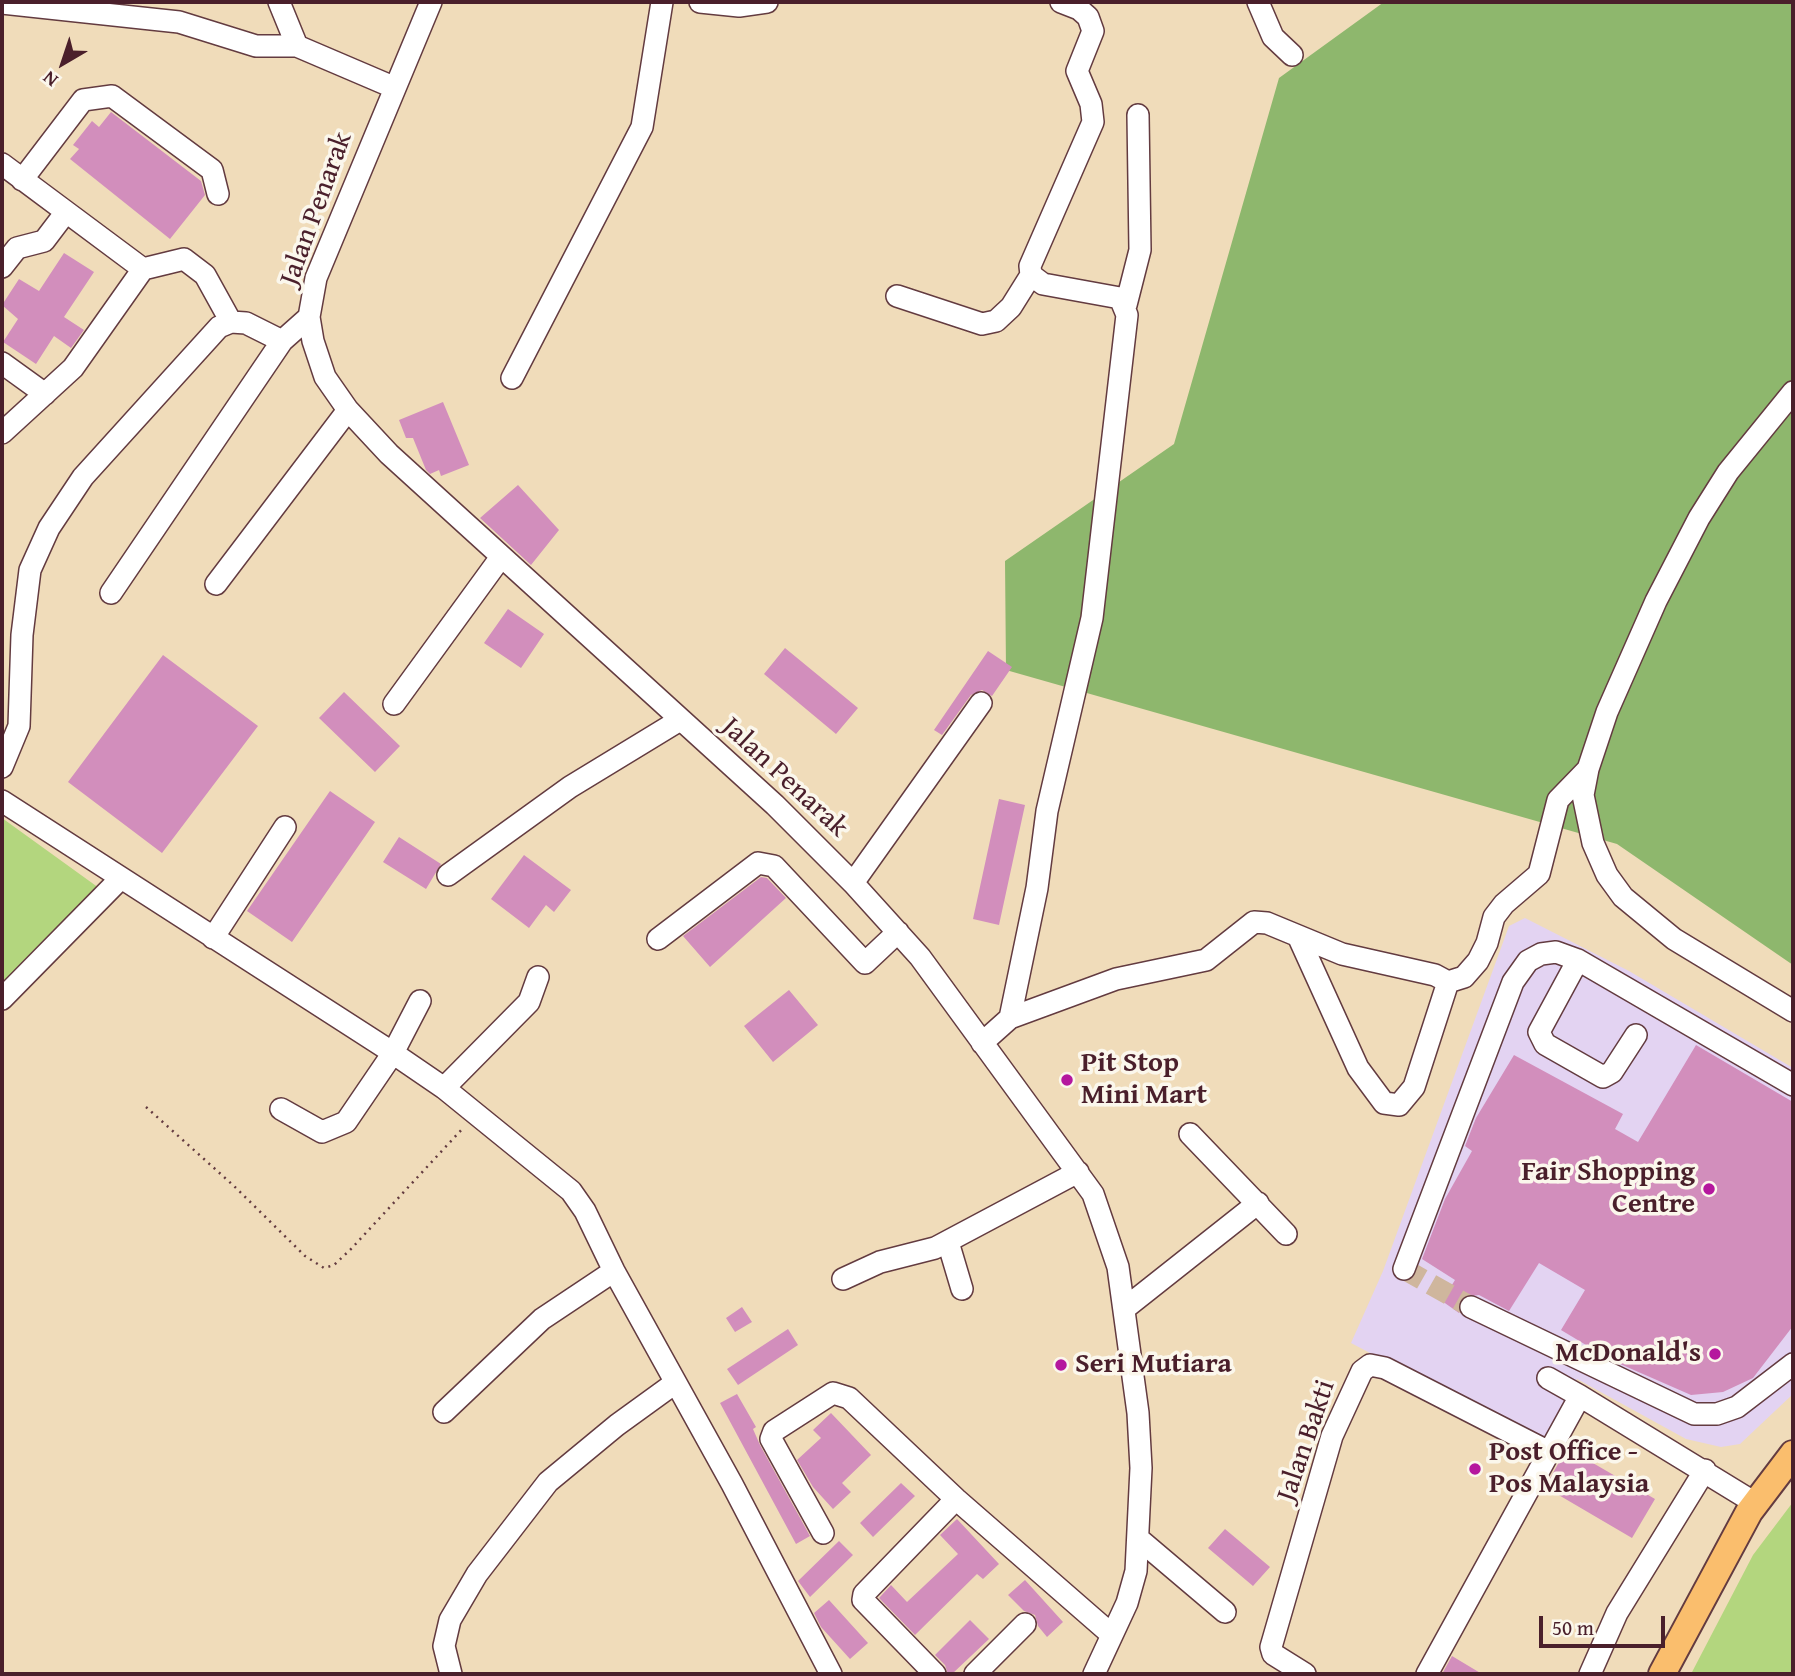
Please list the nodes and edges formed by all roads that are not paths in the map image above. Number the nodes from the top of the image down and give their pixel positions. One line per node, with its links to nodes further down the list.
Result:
1 (279, 2): 9 (street)
2 (431, 2): 11 (street, Jalan Penarak)
3 (662, 2): 26 (street)
4 (700, 2): 5 (street)
5 (767, 2)
6 (1258, 2): 10 (street)
7 (2, 3): 9 (street)
8 (1076, 4): 19 (street)
9 (297, 46): 11 (street)
10 (1292, 55)
11 (393, 87): 22 (street, Jalan Penarak)
12 (1138, 115): 21 (street)
13 (2, 164): 14 (street)
14 (22, 180): 15 (street); 16 (street)
15 (218, 194)
16 (66, 212): 17 (street); 18 (street)
17 (2, 267)
18 (143, 269): 23 (street); 28 (street)
19 (1031, 275): 20 (street); 21 (street)
20 (897, 296)
21 (1126, 305): 54 (street)
22 (309, 317): 24 (street); 29 (street, Jalan Penarak)
23 (231, 323): 24 (street); 37 (street)
24 (282, 341): 33 (street)
25 (2, 363): 28 (street)
26 (512, 378)
27 (1793, 392): 38 (street)
28 (45, 394): 30 (street)
29 (348, 411): 31 (street, Jalan Penarak); 32 (street)
30 (2, 433)
31 (501, 557): 35 (street); 36 (street, Jalan Penarak)
32 (216, 584)
33 (111, 593)
34 (981, 703): 43 (street)
35 (394, 704)
36 (680, 720): 41 (street); 43 (street, Jalan Penarak)
37 (2, 766)
38 (1588, 769): 50 (street); 53 (street)
39 (2, 801): 42 (street)
40 (285, 827): 46 (street)
41 (448, 874)
42 (120, 879): 46 (street); 51 (street)
43 (853, 883): 44 (street, Jalan Penarak)
44 (898, 932): 47 (street); 56 (street, Jalan Penarak)
45 (1298, 936): 50 (street); 50 (street); 54 (street)
46 (213, 939): 57 (street)
47 (658, 939)
48 (1578, 960): 55 (street); 58 (street); 66 (street)
49 (538, 977): 59 (street)
50 (1448, 982)
51 (2, 999)
52 (420, 1001): 57 (street)
53 (1793, 1011)
54 (1010, 1018): 56 (street)
55 (1636, 1035)
56 (982, 1043): 62 (street, Jalan Penarak)
57 (393, 1053): 59 (street); 60 (street)
58 (1793, 1085)
59 (444, 1088): 67 (street)
60 (281, 1109)
61 (1190, 1133): 63 (street)
62 (1078, 1172): 65 (street); 71 (street, Jalan Penarak)
63 (1258, 1203): 64 (street); 71 (street)
64 (1286, 1234)
65 (948, 1242): 68 (street); 69 (street)
66 (1404, 1269)
67 (614, 1271): 74 (street); 76 (street)
68 (842, 1279)
69 (962, 1289)
70 (1471, 1307): 72 (street)
71 (1124, 1309): 83 (street, Jalan Penarak)
72 (1793, 1364)
73 (1548, 1378): 75 (street)
74 (675, 1383): 87 (street); 88 (street)
75 (1580, 1396): 77 (street); 79 (street)
76 (443, 1412)
77 (1549, 1452): 92 (street, Jalan Bakti); 93 (street)
78 (1793, 1454): 81 (main road)
79 (1705, 1470): 81 (street); 94 (street)
80 (956, 1499): 82 (street); 86 (street); 89 (street)
81 (1755, 1503): 95 (main road)
82 (823, 1534)
83 (1140, 1540): 84 (street); 86 (street, Jalan Penarak)
84 (1226, 1612)
85 (1025, 1624): 90 (street)
86 (1112, 1635): 91 (street, Jalan Penarak)
87 (451, 1674)
88 (831, 1674)
89 (935, 1674)
90 (975, 1674)
91 (1094, 1674)
92 (1305, 1674)
93 (1427, 1674)
94 (1590, 1674)
95 (1662, 1674)

